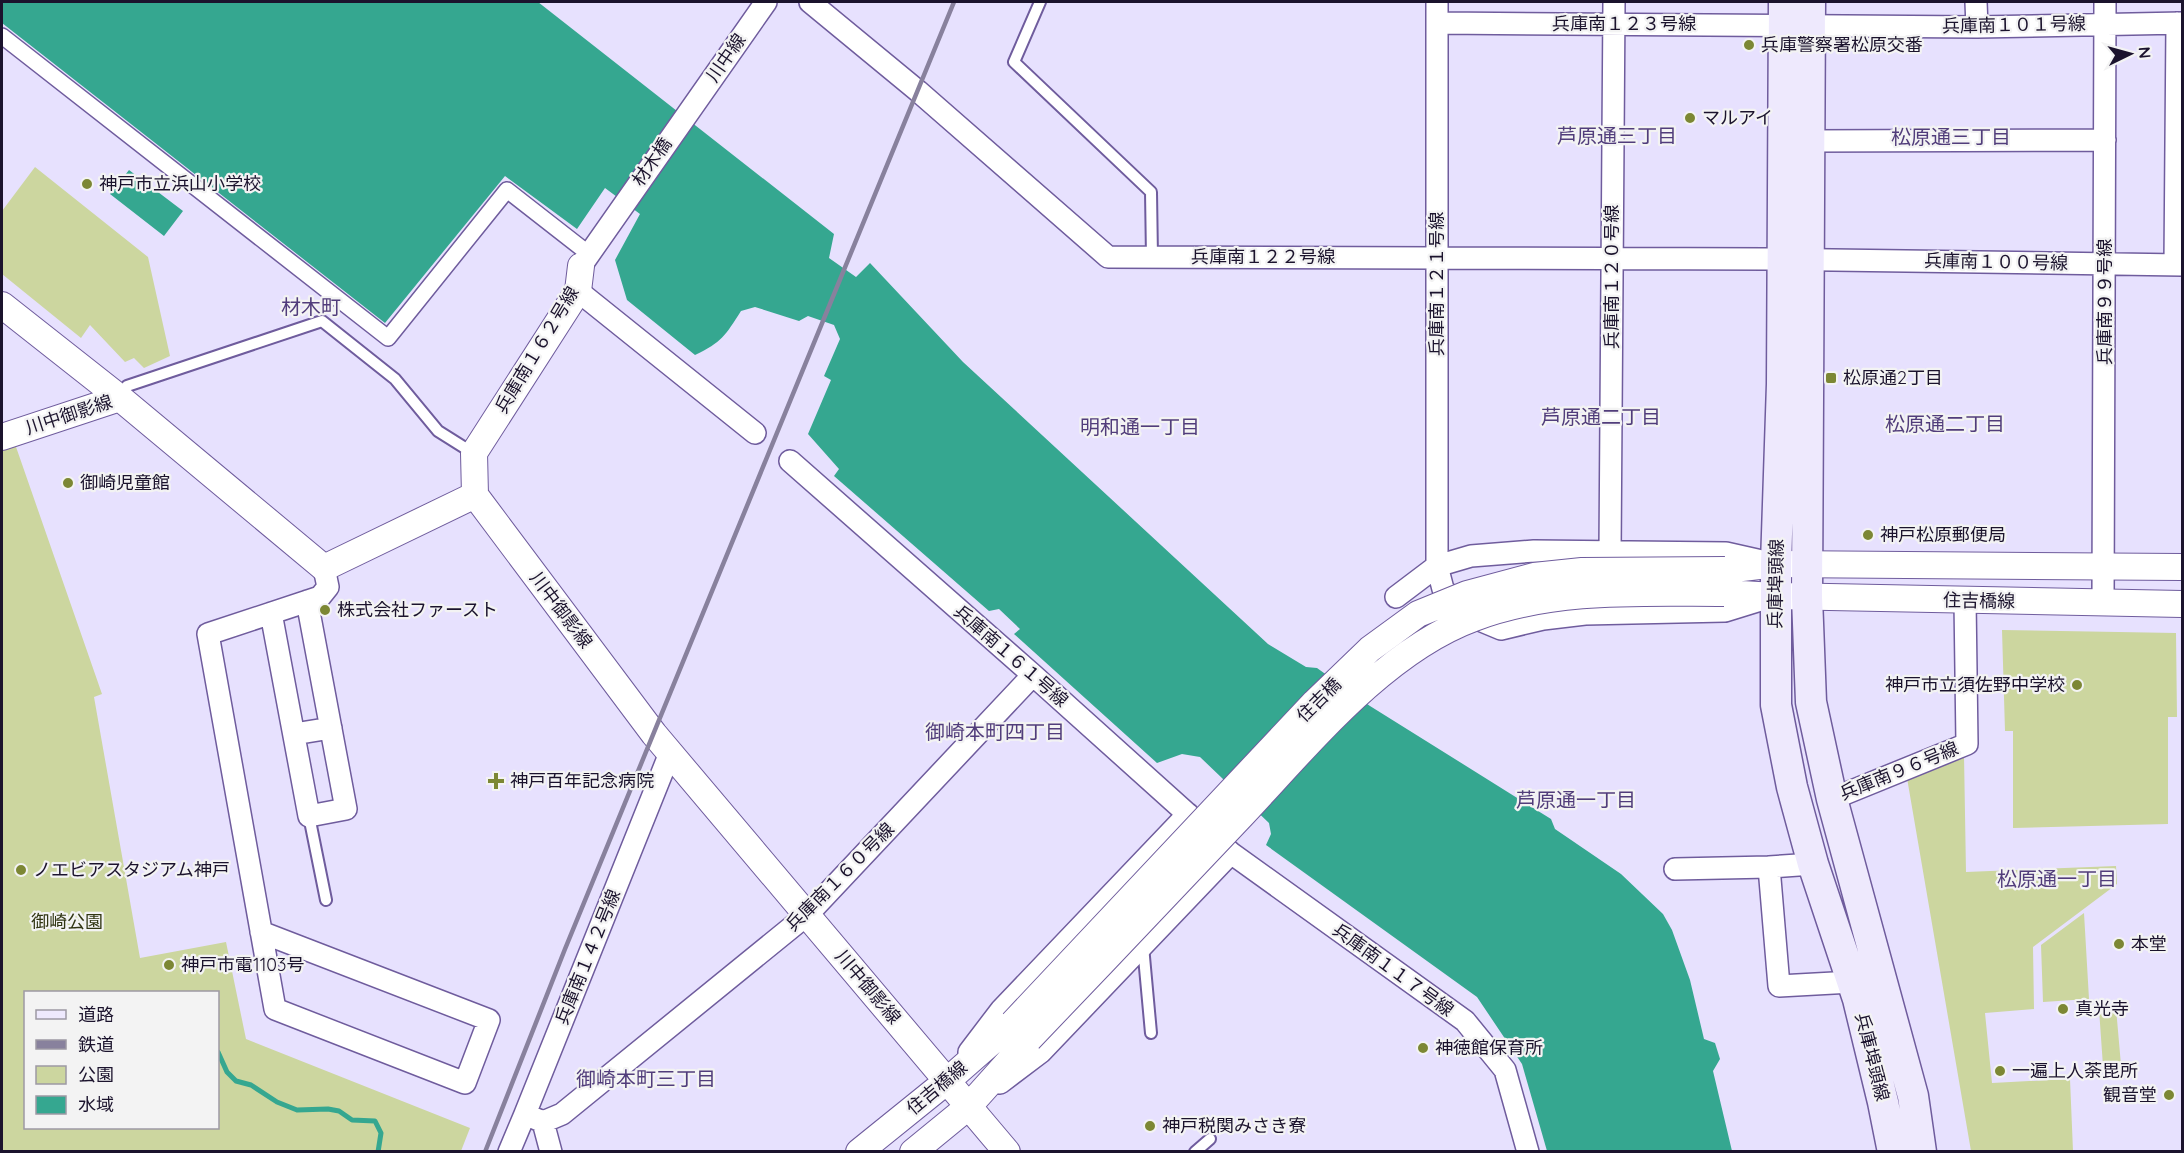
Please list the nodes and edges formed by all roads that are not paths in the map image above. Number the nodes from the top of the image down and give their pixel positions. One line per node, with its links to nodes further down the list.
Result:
1 (766, 2): 15 (street, 川中線)
2 (810, 2): 19 (street, 兵庫南１２２号線)
3 (1040, 2): 19 (lane)
4 (1437, 2): 9 (street, 兵庫南１２１号線)
5 (1614, 2): 12 (street, 兵庫南１２０号線)
6 (1976, 2): 13 (street)
7 (2105, 2): 10 (street, 兵庫南９９号線)
8 (1797, 13): 12 (street, 兵庫南１２３号線); 13 (street, 兵庫南１０１号線); 17 (main road, 兵庫埠頭線); 23 (main road, 兵庫埠頭線)
9 (1438, 23): 12 (street, 兵庫南１２３号線); 20 (street, 兵庫南１２１号線)
10 (2105, 23): 11 (street, 兵庫南１０１号線); 13 (street, 兵庫南１０１号線); 16 (street, 兵庫南９９号線)
11 (2180, 23): 25 (street)
12 (1614, 24): 21 (street, 兵庫南１２０号線)
13 (1977, 27)
14 (2, 36): 22 (street)
15 (687, 114): 18 (street, 材木橋)
16 (2105, 140): 17 (street); 24 (street, 兵庫南９９号線)
17 (1810, 141): 23 (main road, 兵庫埠頭線)
18 (618, 211): 22 (street, 兵庫南１６２号線)
19 (1152, 257): 20 (street, 兵庫南１２２号線)
20 (1437, 257): 21 (street, 兵庫南１２２号線); 37 (street, 兵庫南１２１号線)
21 (1612, 258): 23 (street, 兵庫南１２２号線); 34 (street, 兵庫南１２０号線)
22 (585, 260): 26 (street, 兵庫南１６２号線)
23 (1796, 260): 24 (street, 兵庫南１００号線); 35 (main road, 兵庫埠頭線); 36 (main road, 兵庫埠頭線)
24 (2105, 264): 25 (street, 兵庫南１００号線); 38 (street, 兵庫南９９号線)
25 (2179, 265)
26 (578, 291): 29 (street); 31 (street, 兵庫南１６２号線)
27 (2, 304): 28 (street)
28 (120, 398): 30 (street, 川中御影線); 31 (lane); 40 (street, 川中御影線)
29 (755, 433)
30 (2, 437)
31 (474, 453): 33 (street)
32 (790, 461): 50 (street, 兵庫南１６１号線)
33 (475, 495): 40 (street); 53 (street, 川中御影線)
34 (1610, 553): 35 (street); 37 (street)
35 (1776, 564): 36 (street, 住吉橋線); 41 (street, 住吉橋線); 42 (main road, 兵庫埠頭線)
36 (1807, 564): 38 (street, 住吉橋線); 44 (main road, 兵庫埠頭線)
37 (1437, 566): 42 (street); 43 (street)
38 (2103, 566): 39 (street, 住吉橋線); 47 (street, 兵庫南９９号線)
39 (2182, 567)
40 (324, 568): 46 (street)
41 (1725, 581): 42 (street, 住吉橋線); 67 (street, 住吉橋, bridge)
42 (1775, 596): 44 (street, 住吉橋線); 59 (main road, 兵庫埠頭線)
43 (1396, 597)
44 (1807, 597): 45 (street, 住吉橋線); 54 (main road, 兵庫埠頭線)
45 (1965, 600): 47 (street, 住吉橋線); 54 (street, 兵庫南９６号線)
46 (307, 601): 49 (street); 51 (street)
47 (2103, 603): 48 (street, 住吉橋線)
48 (2182, 604)
49 (270, 613): 52 (street); 64 (street)
50 (1033, 675): 55 (street, 兵庫南１６１号線); 63 (street, 兵庫南１６０号線)
51 (331, 728): 52 (street); 56 (street)
52 (294, 734): 56 (street)
53 (670, 753): 63 (street, 川中御影線); 71 (street, 兵庫南１４２号線)
54 (1832, 799): 58 (main road, 兵庫埠頭線)
55 (1188, 814): 57 (street, 兵庫南１６１号線); 69 (street)
56 (309, 816): 62 (lane)
57 (1231, 853): 65 (street); 79 (street, 兵庫南１１７号線)
58 (1847, 853): 59 (main road); 66 (main road, 兵庫埠頭線)
59 (1813, 864): 60 (street); 66 (main road, 兵庫埠頭線)
60 (1769, 867): 61 (street); 66 (street)
61 (1675, 869)
62 (326, 900)
63 (808, 914): 69 (street, 川中御影線); 71 (street, 兵庫南１６０号線)
64 (261, 932): 64 (street)
65 (1143, 945): 68 (lane); 70 (street)
66 (1865, 991): 80 (main road, 兵庫埠頭線); 81 (main road, 兵庫埠頭線)
67 (1021, 1031): 69 (street, 住吉橋線); 70 (street, 住吉橋線)
68 (1151, 1033)
69 (947, 1081): 70 (street, 川中御影線); 75 (street, 住吉橋線)
70 (968, 1107): 76 (street, 住吉橋線); 77 (street, 川中御影線)
71 (534, 1118): 73 (street, 兵庫南１４２号線); 74 (street)
72 (1210, 1139): 78 (lane)
73 (509, 1152)
74 (551, 1152)
75 (859, 1152)
76 (913, 1152)
77 (1007, 1152)
78 (1195, 1152)
79 (1528, 1152)
80 (1893, 1152)
81 (1921, 1152)

